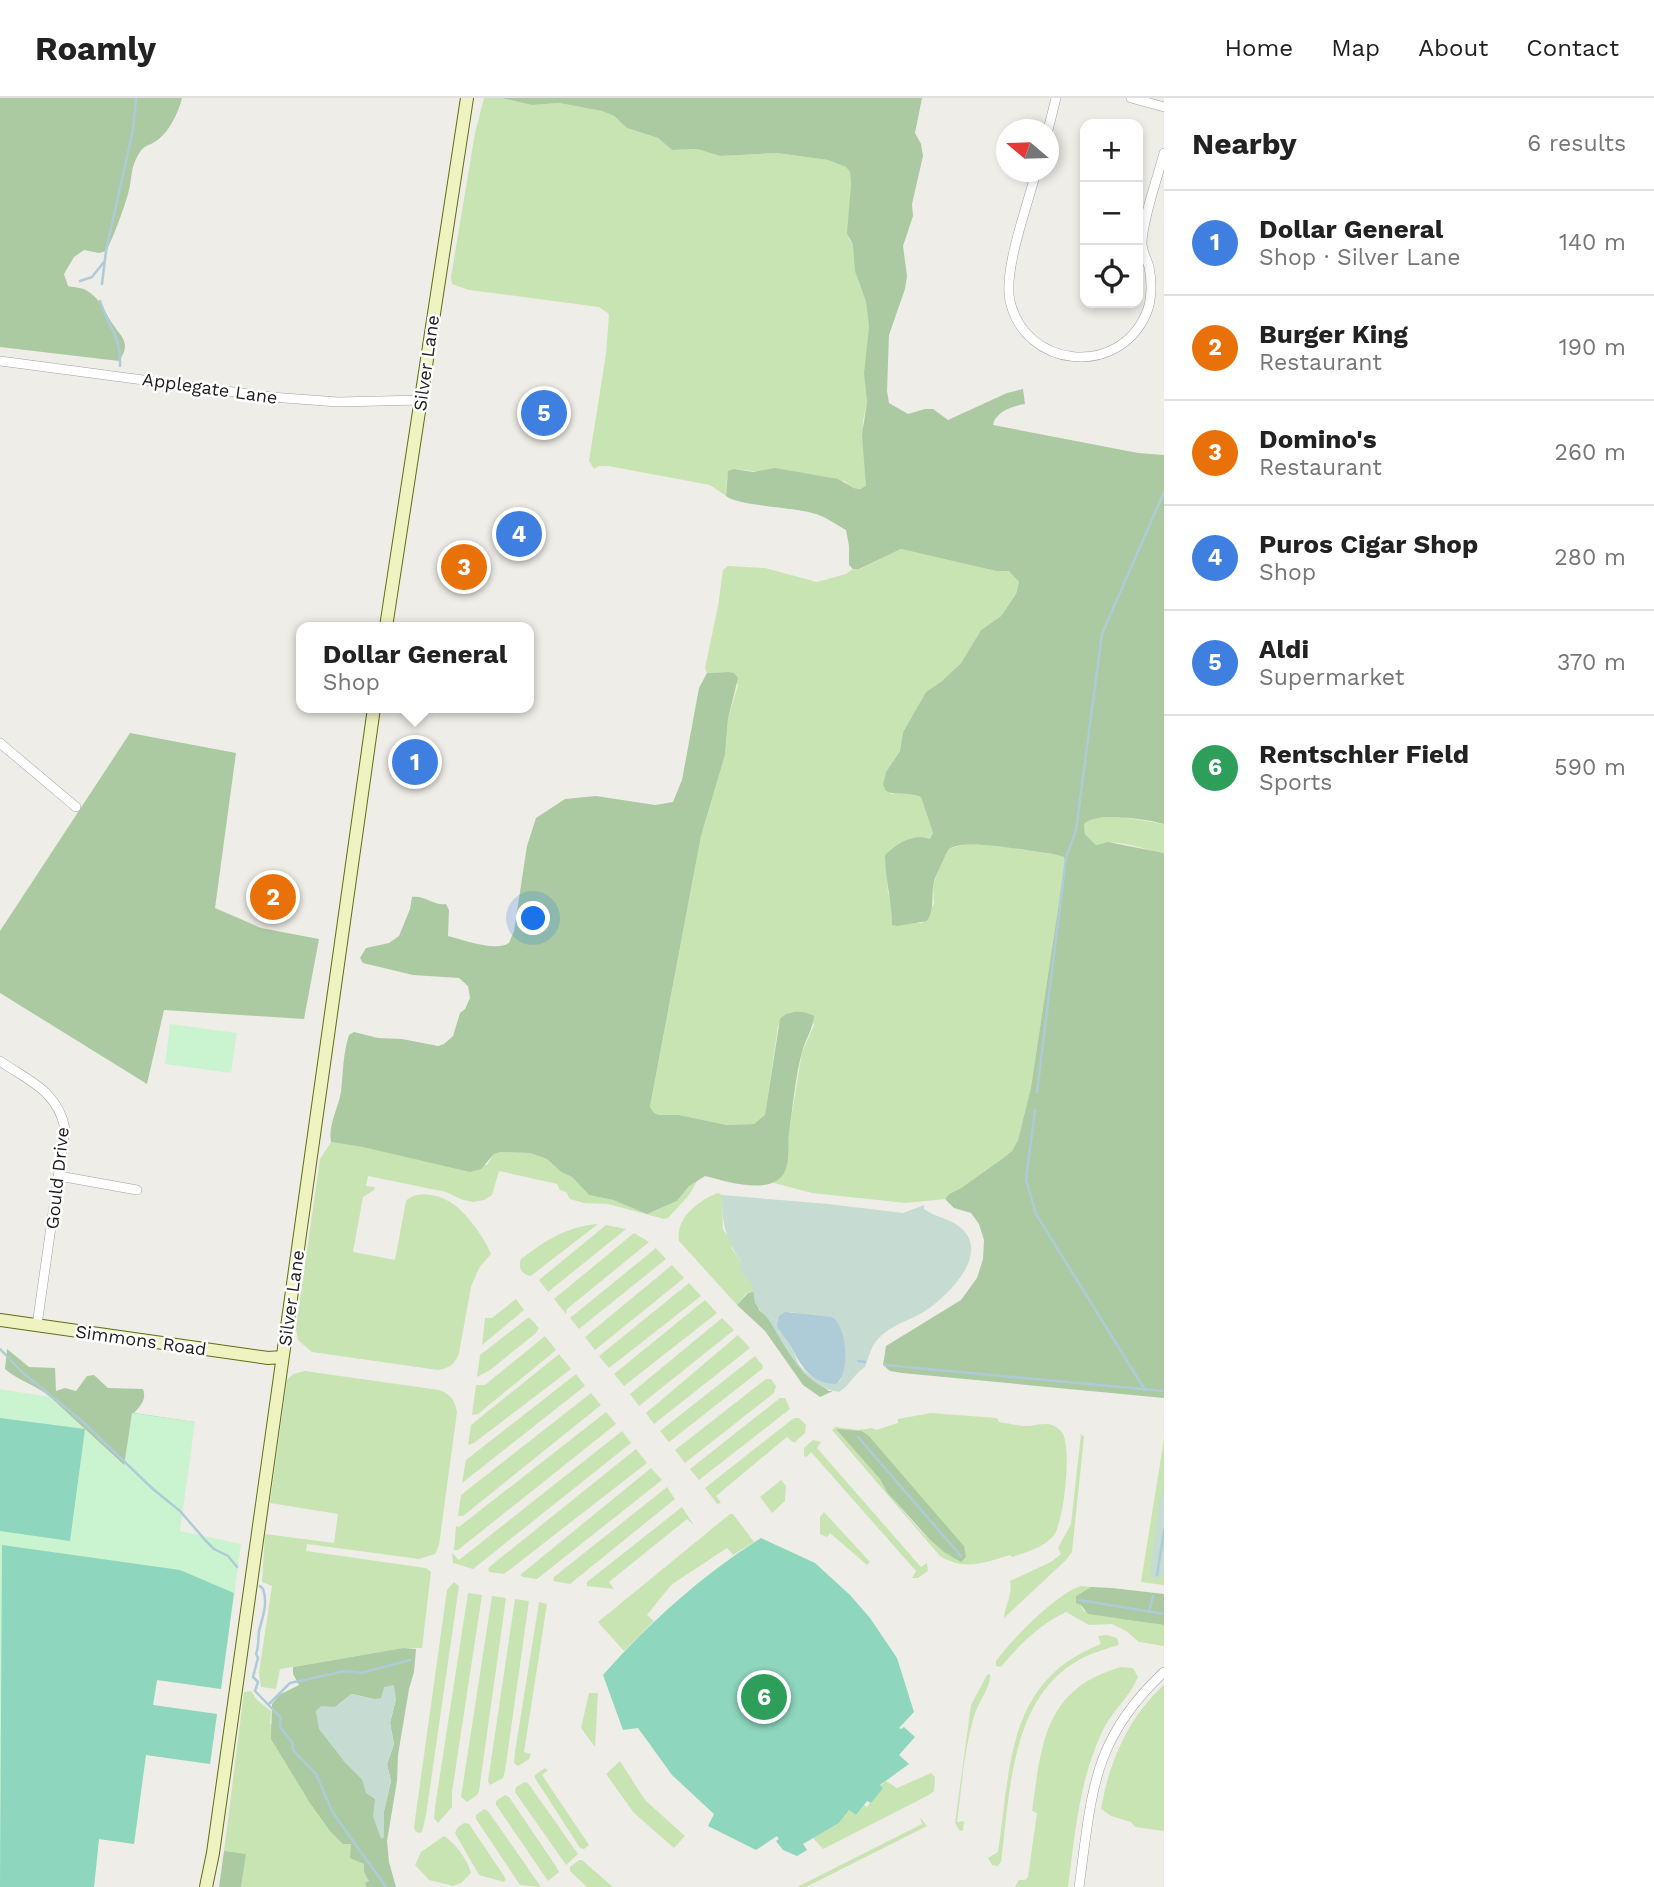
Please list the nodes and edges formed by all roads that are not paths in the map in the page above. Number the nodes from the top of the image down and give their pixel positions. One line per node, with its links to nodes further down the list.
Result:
1 (467, 98): 9 (main road, Silver Lane)
2 (1056, 98): 5 (street)
3 (1131, 98): 4 (street)
4 (1164, 107)
5 (1051, 119)
6 (1164, 153): 7 (street)
7 (1033, 182)
8 (0, 361): 9 (street, Applegate Lane)
9 (421, 400): 10 (main road, Silver Lane)
10 (387, 622)
11 (373, 713): 19 (main road, Silver Lane)
12 (0, 743): 13 (street)
13 (76, 807)
14 (0, 1062): 15 (street, Gould Drive)
15 (59, 1176): 16 (street); 18 (street, Gould Drive)
16 (136, 1190)
17 (0, 1320): 18 (main road, Simmons Road)
18 (37, 1325): 19 (main road, Simmons Road)
19 (282, 1357): 21 (main road, Silver Lane)
20 (1164, 1672): 22 (street)
21 (206, 1887)
22 (1079, 1887)

